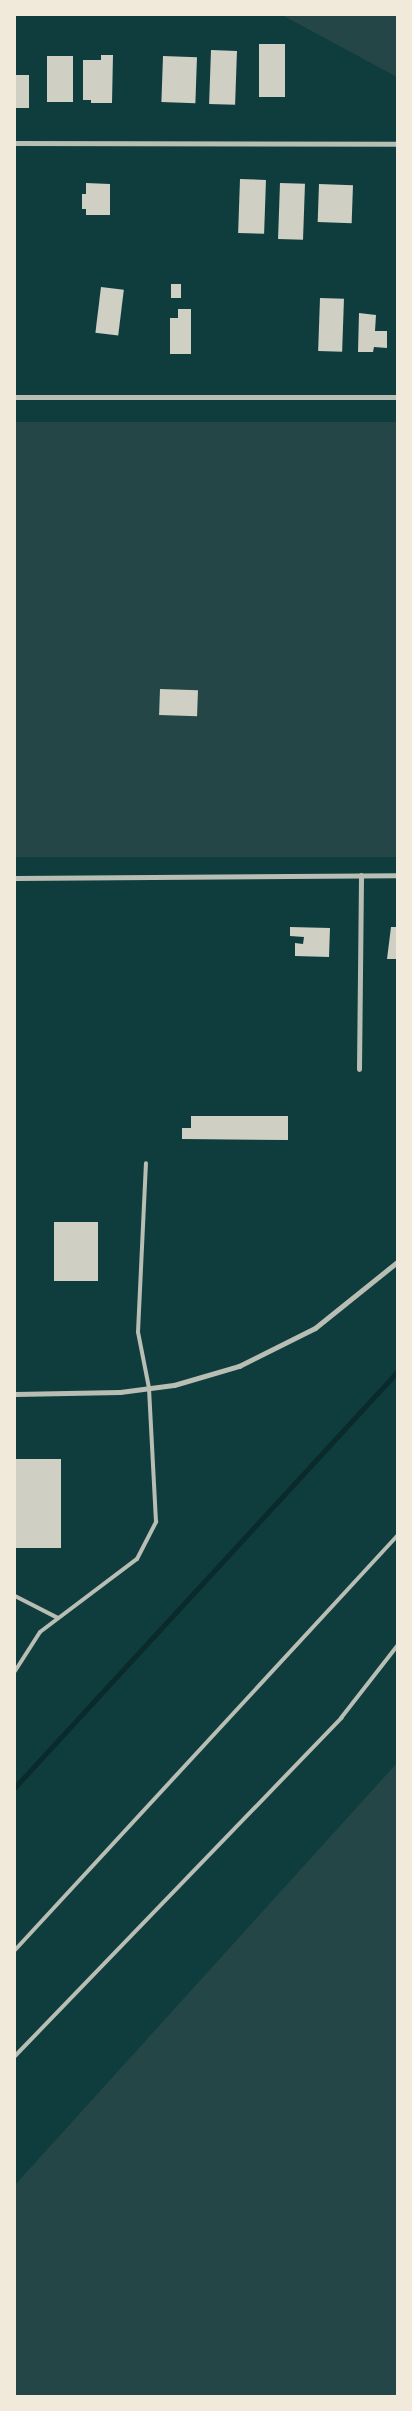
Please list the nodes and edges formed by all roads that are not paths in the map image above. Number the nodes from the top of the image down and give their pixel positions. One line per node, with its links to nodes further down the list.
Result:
1 (15, 143): 2 (street)
2 (397, 144)
3 (15, 397): 4 (street)
4 (397, 397)
5 (360, 875): 6 (street); 7 (street); 8 (street)
6 (397, 875)
7 (15, 878)
8 (358, 1069)
9 (146, 1163): 11 (lane)
10 (397, 1262): 11 (street)
11 (149, 1388): 12 (street); 15 (lane)
12 (15, 1394)
13 (397, 1536): 18 (lane)
14 (15, 1596): 15 (lane)
15 (58, 1618): 17 (lane)
16 (397, 1646): 19 (lane)
17 (15, 1671)
18 (15, 1950)
19 (15, 2056)

